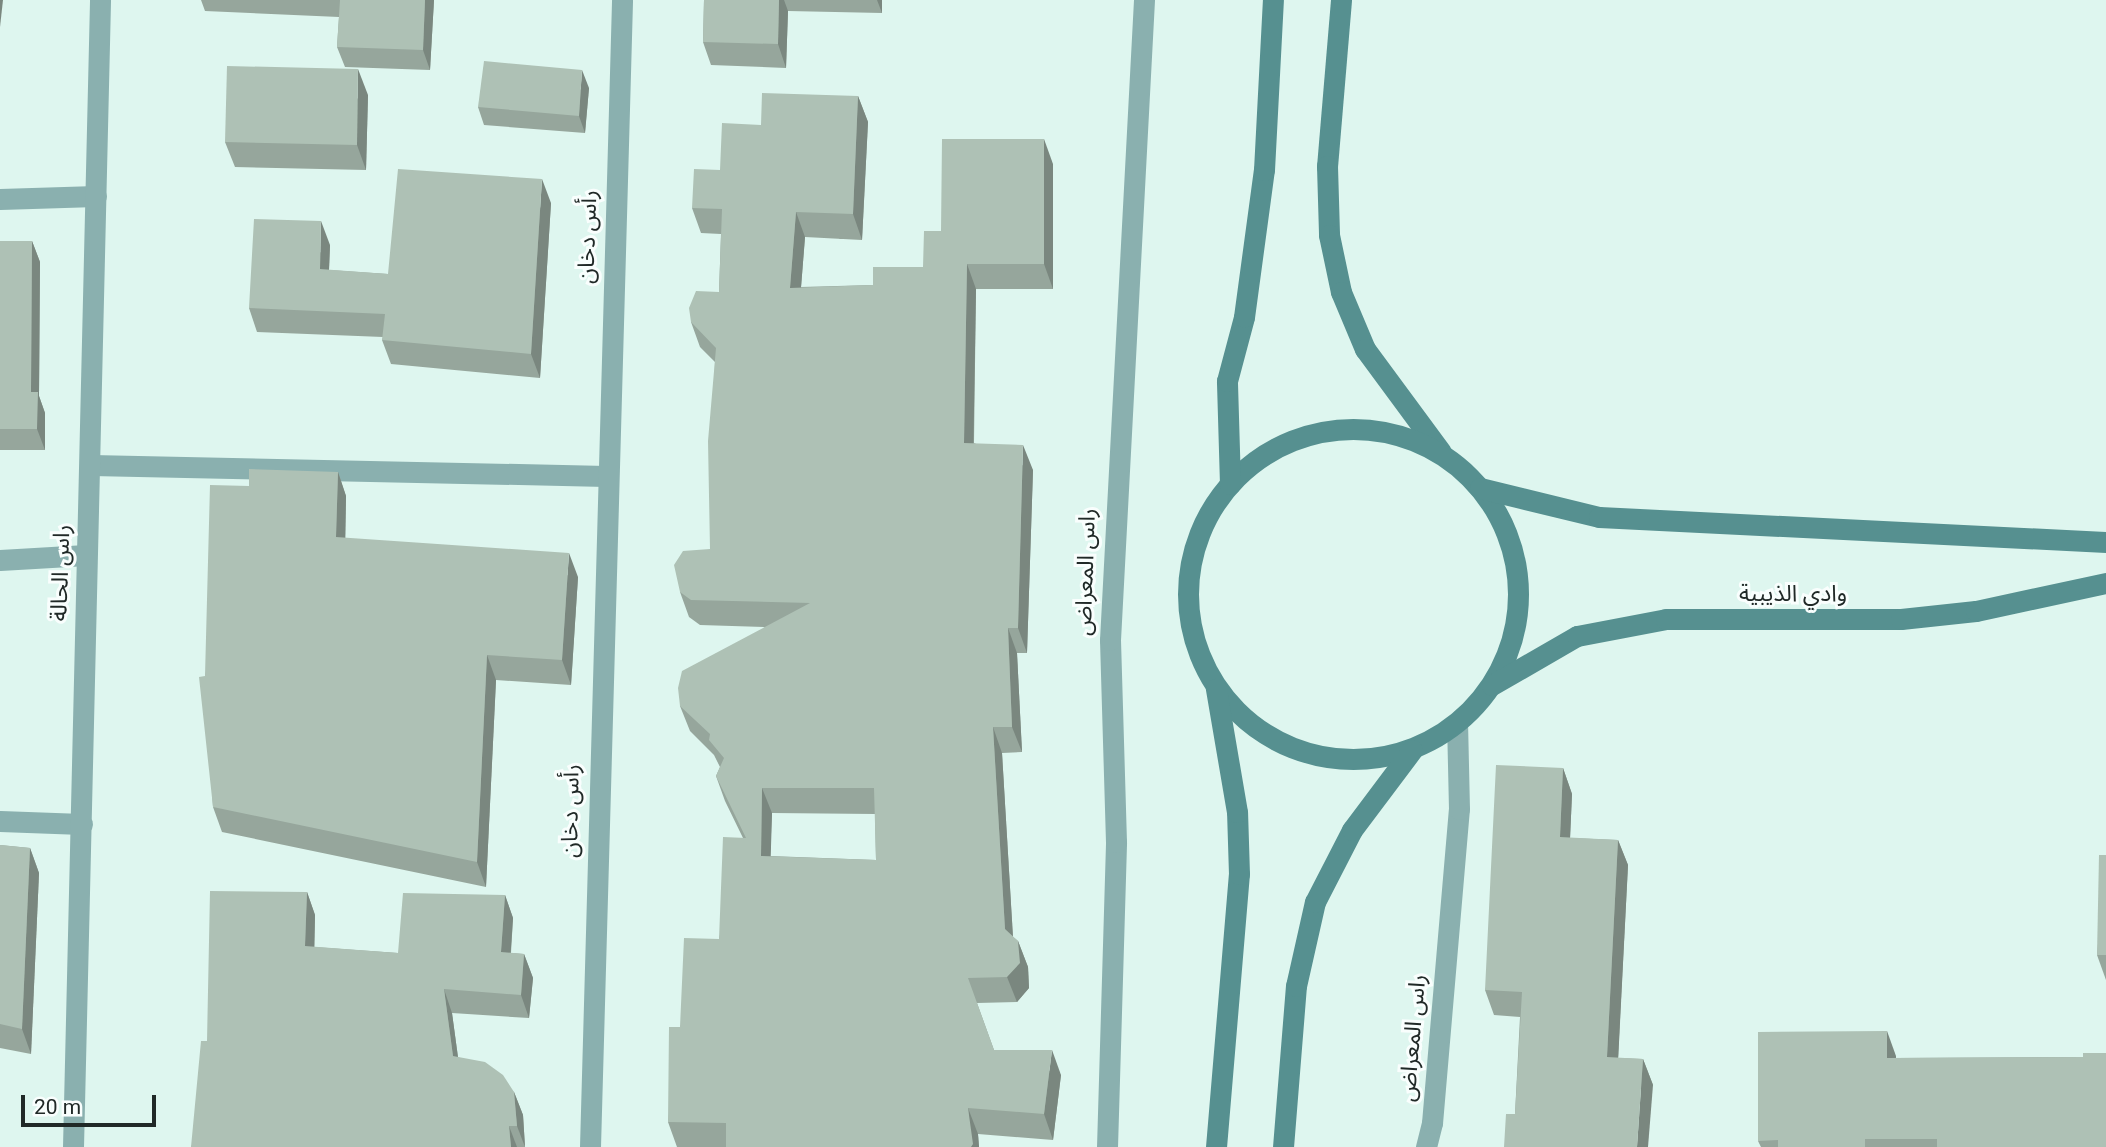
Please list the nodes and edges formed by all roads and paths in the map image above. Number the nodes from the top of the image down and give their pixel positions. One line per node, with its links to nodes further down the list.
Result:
1 (100, 0): 6 (street, راس الحالة)
2 (622, 0): 10 (street, رأس دخان)
3 (1144, 0): 25 (street, راس المعراض)
4 (1273, 0): 11 (street)
5 (1341, 0): 8 (street)
6 (96, 196): 7 (street); 9 (street, راس الحالة)
7 (0, 199)
8 (1442, 454): 11 (street); 12 (street)
9 (91, 466): 10 (street); 14 (street, راس الحالة)
10 (606, 476): 24 (street, رأس دخان)
11 (1230, 484): 18 (street)
12 (1480, 488): 13 (street); 17 (street)
13 (2106, 542)
14 (86, 555): 15 (street); 22 (street, راس الحالة)
15 (0, 560)
16 (2106, 583): 17 (street, وادي الذيبية)
17 (1492, 685): 19 (street)
18 (1216, 689): 20 (street); 26 (street)
19 (1457, 724): 20 (street); 28 (street, راس المعراض)
20 (1412, 750): 27 (street)
21 (0, 821): 22 (street)
22 (82, 824): 23 (street, راس الحالة)
23 (73, 1147)
24 (590, 1147)
25 (1108, 1147)
26 (1216, 1147)
27 (1283, 1147)
28 (1426, 1147)

